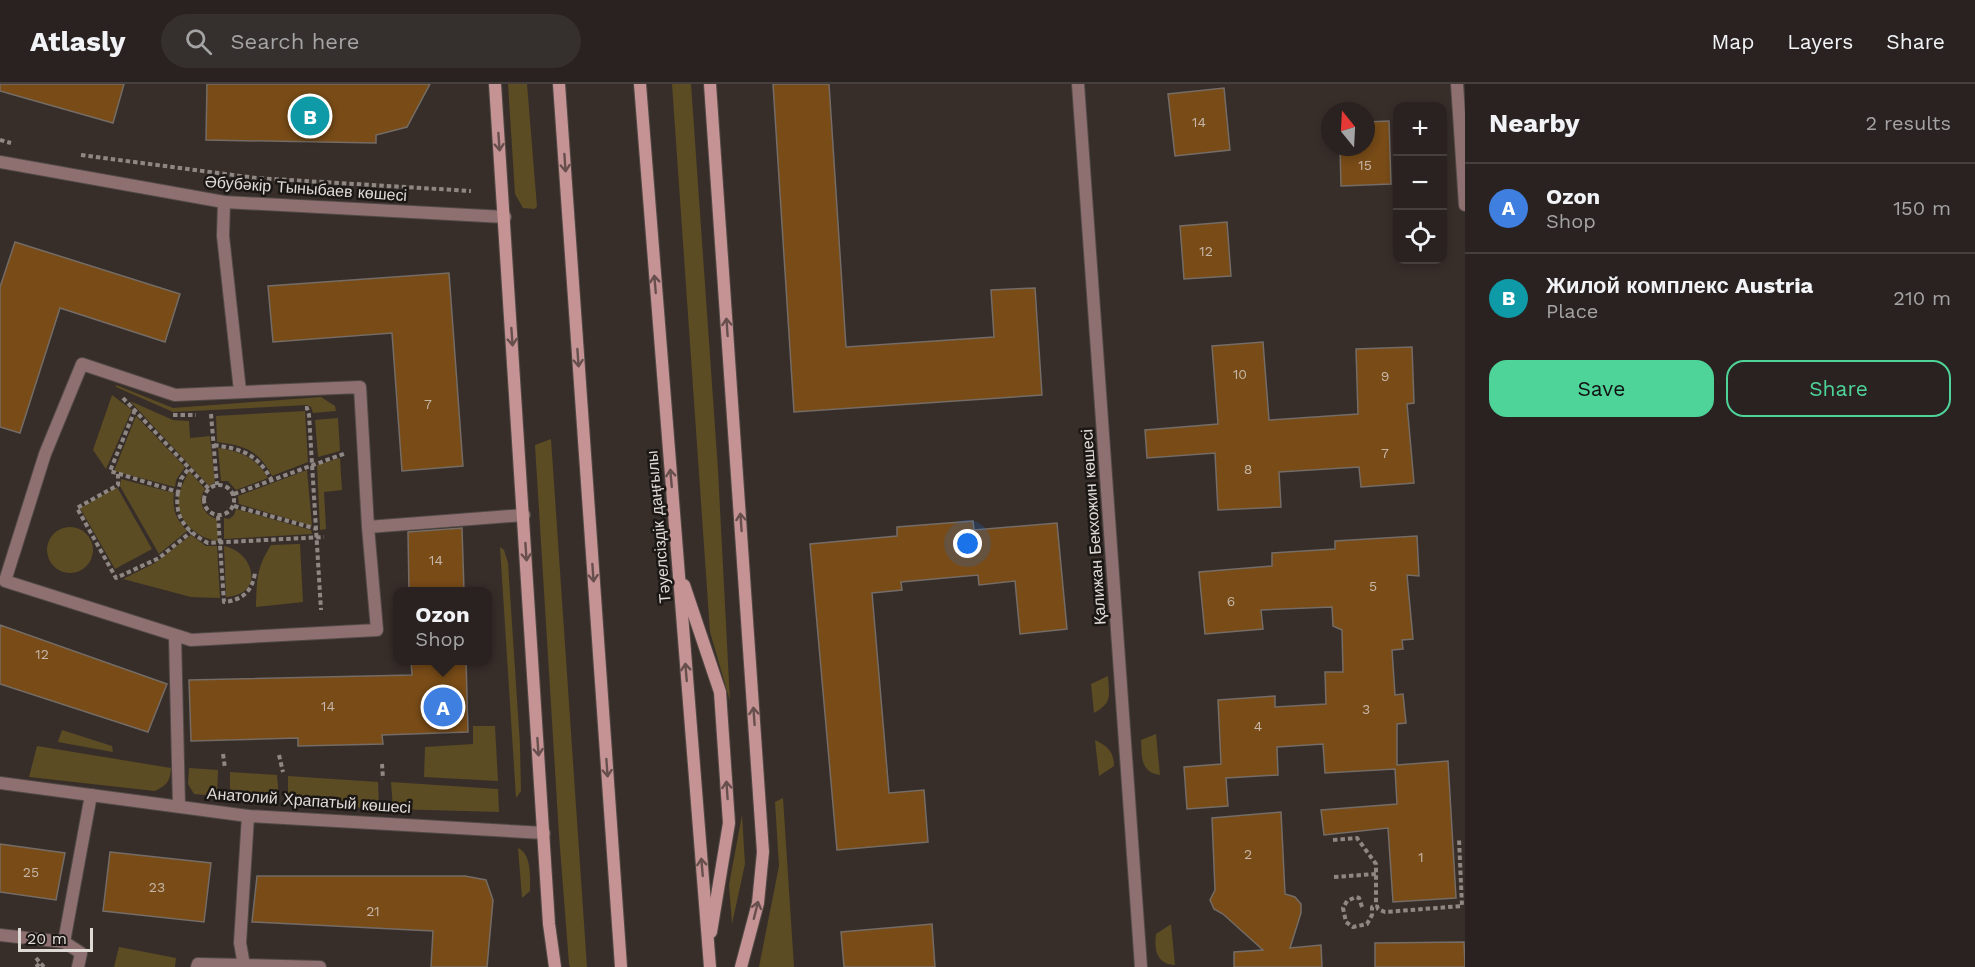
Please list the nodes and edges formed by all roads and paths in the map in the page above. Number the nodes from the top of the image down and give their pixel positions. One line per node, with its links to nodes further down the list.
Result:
1 (495, 84): 14 (main road, one-way to 14)
2 (559, 84): 70 (main road, one-way to 70)
3 (639, 84): 39 (main road, Тәуелсіздік даңғылы, one-way to 3)
4 (710, 84): 72 (main road, one-way to 4)
5 (1078, 84): 73 (street, Қалижан Бекхожин көшесі)
6 (1456, 84): 13 (street)
7 (0, 140): 8 (path)
8 (17, 145)
9 (71, 154): 11 (path)
10 (0, 162): 12 (street, Әбубәкір Тыныбаев көшесі)
11 (471, 191)
12 (224, 202): 14 (street, Әбубәкір Тыныбаев көшесі); 15 (street)
13 (1465, 205)
14 (505, 217): 31 (main road, one-way to 31)
15 (240, 391): 21 (street); 42 (street)
16 (122, 396): 18 (path)
17 (296, 409): 22 (path)
18 (135, 410): 23 (path); 24 (path)
19 (166, 412): 20 (path)
20 (214, 445): 25 (path); 26 (path)
21 (363, 447): 22 (path); 33 (street)
22 (312, 464): 25 (path); 34 (path)
23 (189, 468): 27 (path); 28 (path)
24 (118, 474): 28 (path); 35 (path)
25 (271, 479): 29 (path)
26 (218, 485): 27 (path); 29 (path)
27 (209, 489): 32 (path)
28 (178, 492): 35 (path)
29 (234, 494): 30 (path)
30 (234, 506): 32 (path); 34 (path)
31 (524, 515): 33 (street); 53 (main road, one-way to 53)
32 (218, 516): 38 (path)
33 (368, 527): 42 (street)
34 (317, 530): 36 (path)
35 (191, 532): 38 (path)
36 (317, 537): 37 (path); 38 (path); 41 (path)
37 (324, 537)
38 (220, 543): 40 (path)
39 (678, 566): 62 (main road, Тәуелсіздік даңғылы, one-way to 39); 62 (main road, one-way to 39)
40 (255, 573)
41 (321, 610)
42 (175, 636): 51 (street)
43 (223, 754): 46 (path)
44 (279, 755): 47 (path)
45 (382, 764): 48 (path)
46 (225, 768)
47 (283, 772)
48 (383, 779)
49 (0, 783): 50 (street, Анатолий Храпатый көшесі)
50 (91, 795): 51 (street, Анатолий Храпатый көшесі); 61 (street)
51 (179, 806): 52 (street, Анатолий Храпатый көшесі)
52 (248, 816): 53 (street, Анатолий Храпатый көшесі); 64 (street)
53 (544, 833): 69 (main road)
54 (1459, 839): 58 (path)
55 (1333, 840): 56 (path)
56 (1376, 874): 57 (path); 58 (path)
57 (1334, 877)
58 (1377, 906): 59 (path)
59 (1362, 907)
60 (0, 935): 61 (street)
61 (64, 942): 66 (street)
62 (708, 951): 71 (main road, Тәуелсіздік даңғылы)
63 (41, 962): 65 (path)
64 (244, 966): 67 (street); 68 (street)
65 (36, 967)
66 (78, 967)
67 (197, 967)
68 (320, 967)
69 (555, 967)
70 (621, 967)
71 (710, 967)
72 (741, 967)
73 (1141, 967)

